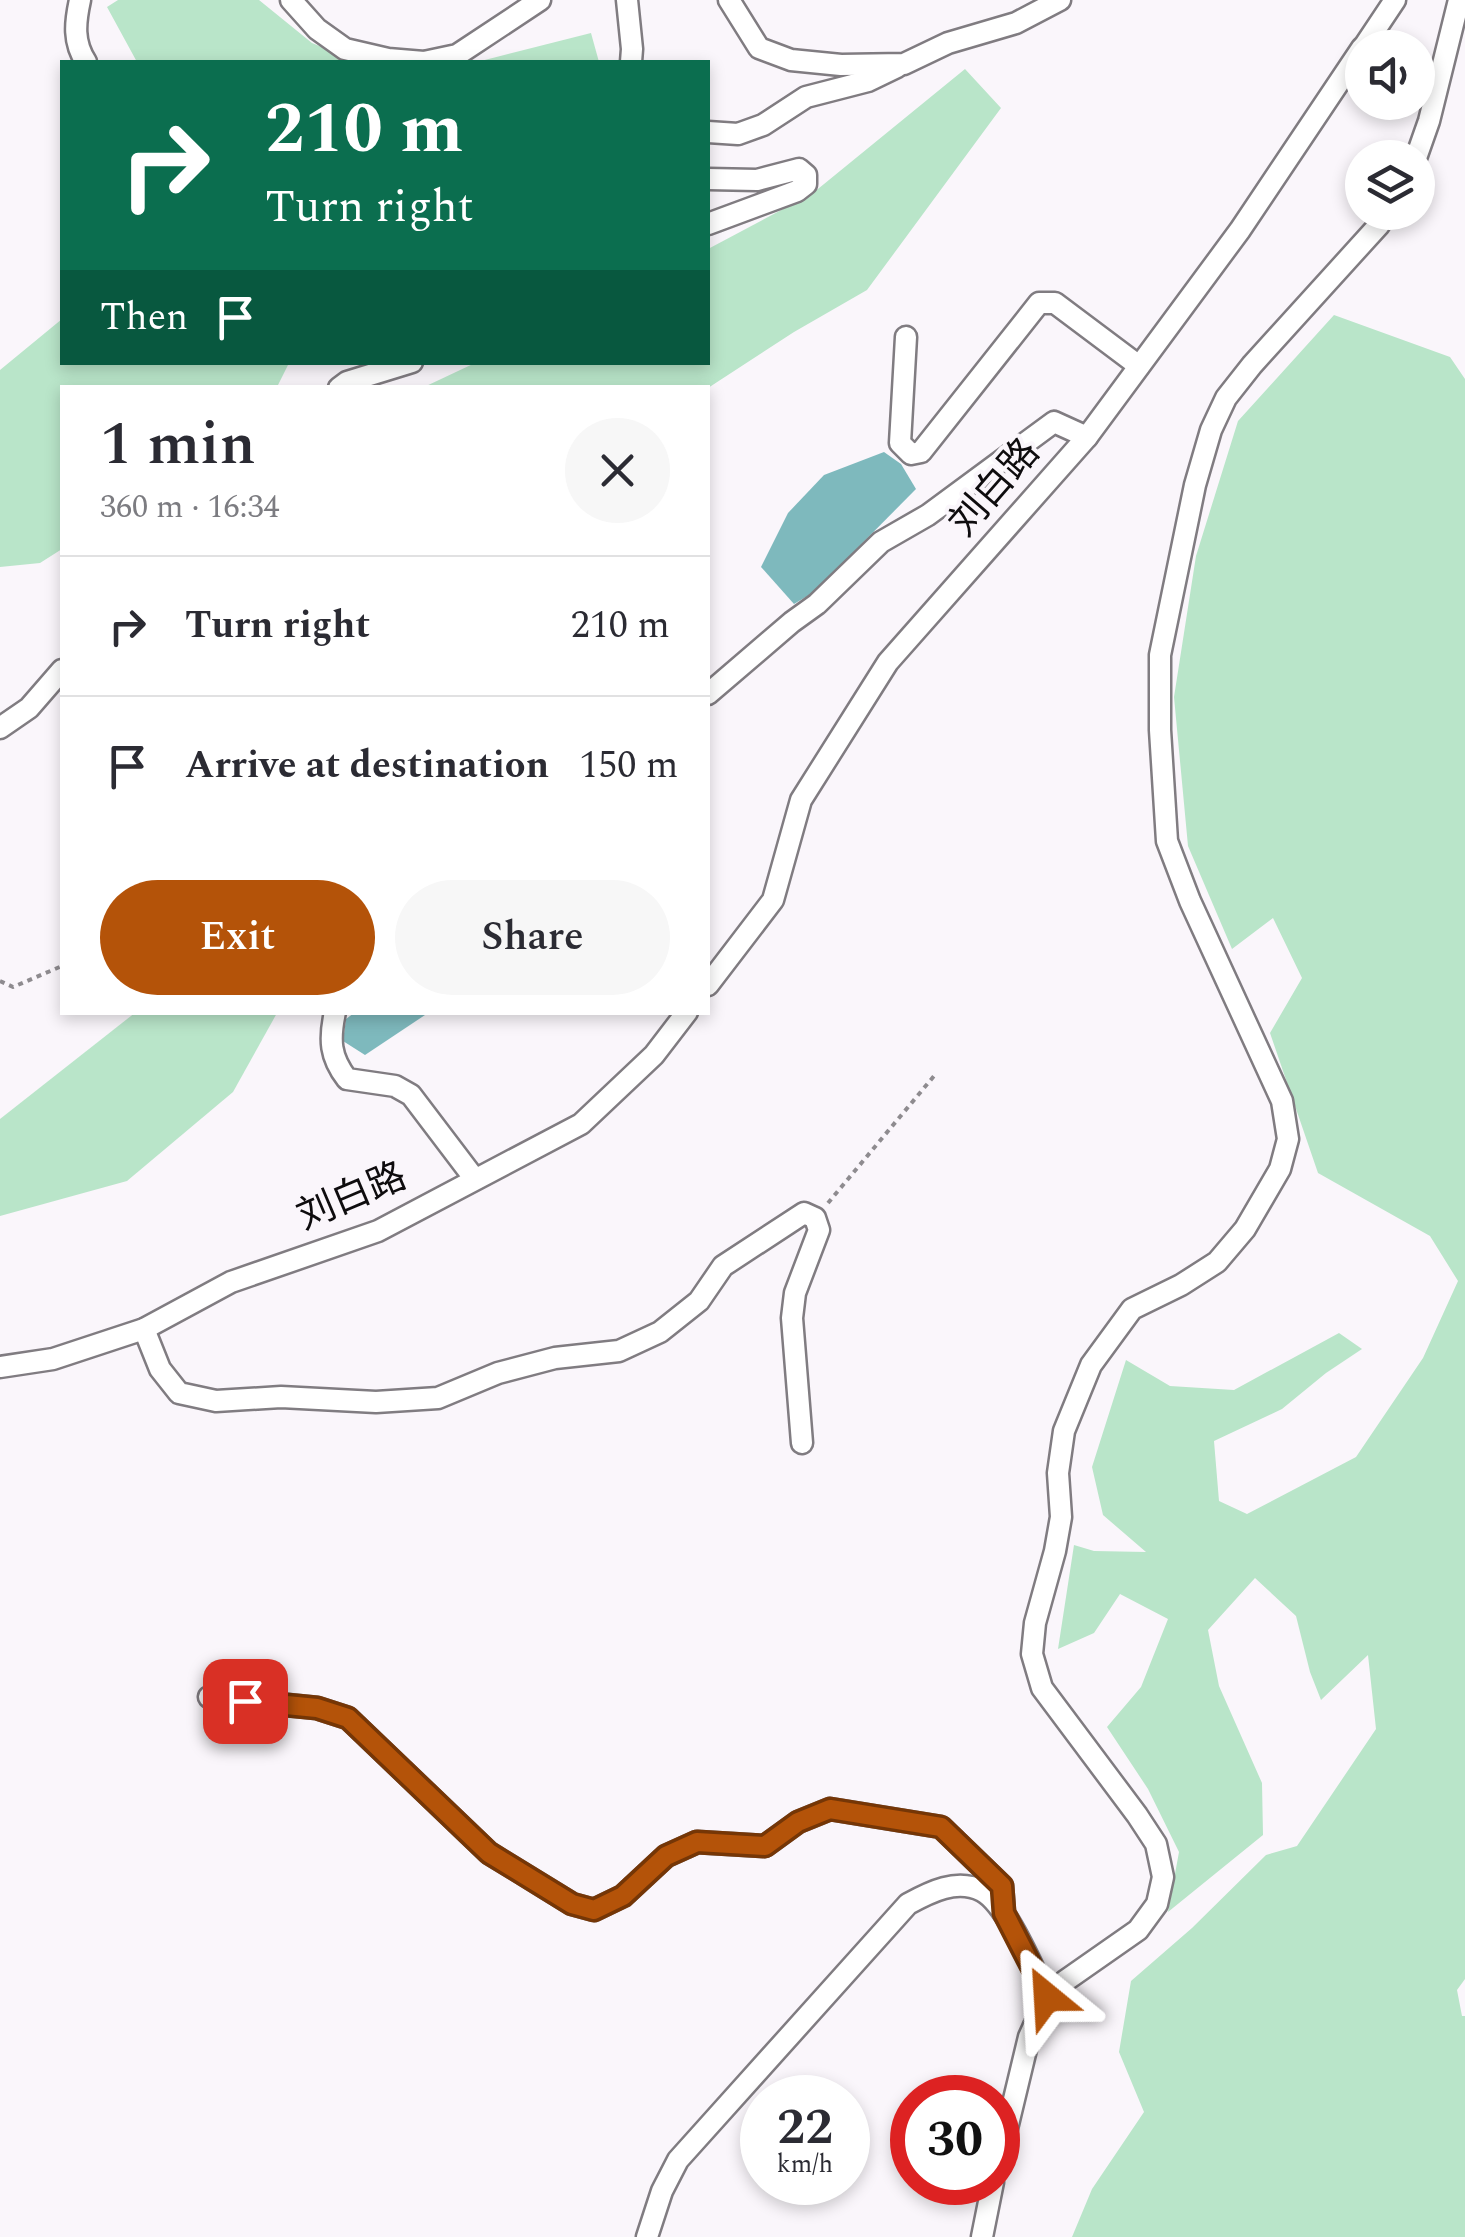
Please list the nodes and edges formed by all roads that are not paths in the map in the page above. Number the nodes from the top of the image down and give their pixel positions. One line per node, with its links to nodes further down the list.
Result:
1 (80, 0): 10 (street)
2 (290, 0): 11 (street)
3 (540, 0): 12 (street)
4 (627, 0): 13 (street)
5 (728, 0): 14 (street)
6 (1060, 0): 14 (street)
7 (1395, 0): 9 (street, 刘白路)
8 (1459, 0): 17 (street)
9 (1375, 30)
10 (85, 60)
11 (400, 60)
12 (434, 60)
13 (631, 60)
14 (904, 64): 16 (street)
15 (1345, 75): 23 (street, 刘白路)
16 (710, 132)
17 (1422, 140)
18 (710, 179): 19 (street)
19 (710, 223)
20 (1376, 230): 38 (street)
21 (906, 337): 23 (street)
22 (402, 365): 24 (street)
23 (1139, 366): 25 (street, 刘白路)
24 (343, 385)
25 (1087, 437): 27 (street); 29 (street, 刘白路)
26 (60, 672): 28 (street)
27 (710, 692)
28 (0, 728)
29 (710, 983)
30 (334, 1015): 32 (street)
31 (685, 1015): 32 (street, 刘白路)
32 (474, 1178): 33 (street, 刘白路)
33 (144, 1329): 34 (street, 刘白路); 35 (street)
34 (0, 1367)
35 (802, 1443)
36 (209, 1697): 37 (street)
37 (1004, 1913): 38 (street); 41 (street)
38 (1047, 1997): 39 (street)
39 (1020, 2075)
40 (988, 2205): 42 (street)
41 (647, 2237)
42 (982, 2237)

